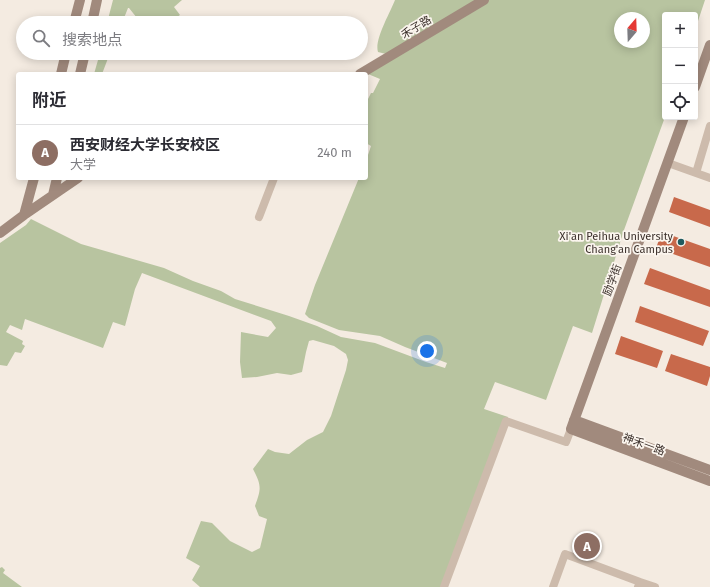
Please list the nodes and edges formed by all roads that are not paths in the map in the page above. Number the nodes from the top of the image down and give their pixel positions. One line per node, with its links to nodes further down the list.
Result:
1 (80, 0): 4 (street)
2 (97, 0): 5 (street)
3 (484, 0): 11 (street, 禾子路)
4 (76, 16)
5 (94, 16)
6 (710, 45): 12 (street)
7 (64, 60): 9 (street)
8 (83, 60): 10 (street)
9 (61, 72)
10 (80, 72)
11 (363, 72)
12 (696, 84)
13 (683, 120): 15 (street, 励学街)
14 (710, 126): 16 (street)
15 (668, 163): 16 (street); 26 (street, 励学街)
16 (696, 173): 17 (street)
17 (710, 178)
18 (33, 180): 23 (street)
19 (57, 180): 22 (street)
20 (75, 180): 22 (street)
21 (273, 180): 24 (street)
22 (53, 195): 23 (street)
23 (24, 215): 25 (street)
24 (259, 217)
25 (0, 234)
26 (572, 425): 27 (street, 神禾一路); 28 (street, 神禾一路); 30 (street)
27 (710, 470)
28 (710, 481)
29 (639, 584): 31 (street); 32 (street)
30 (444, 587)
31 (553, 587)
32 (655, 587)

